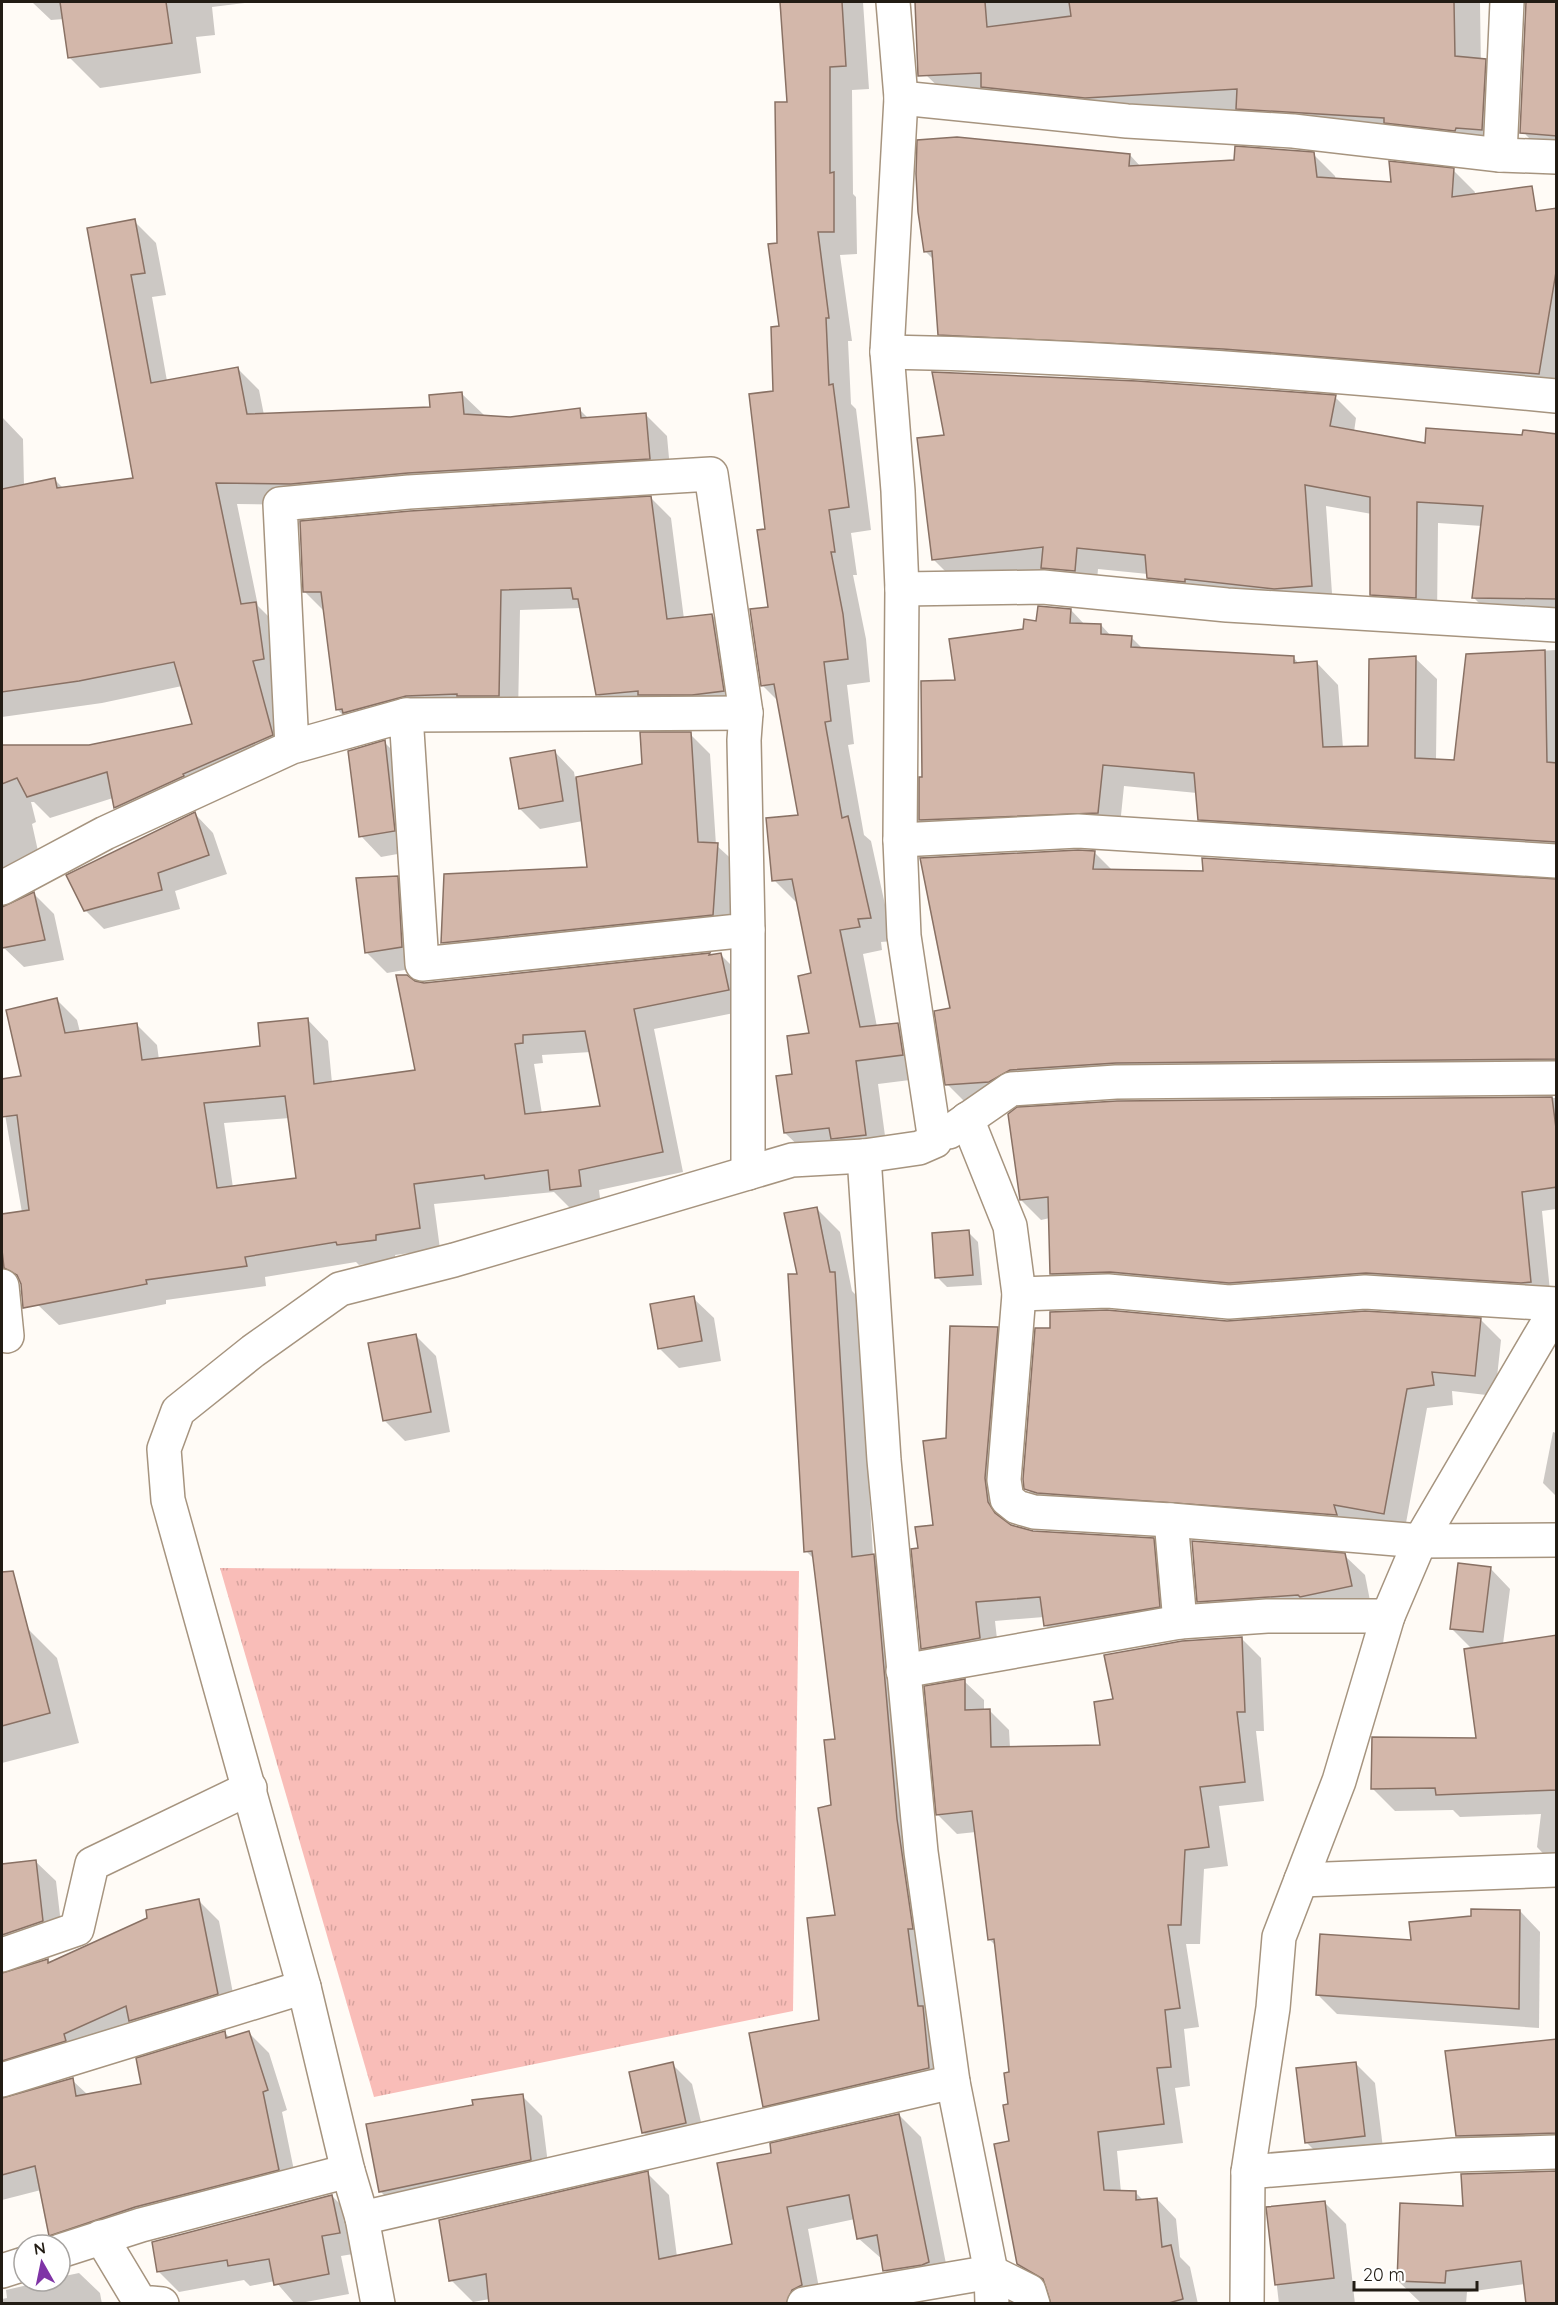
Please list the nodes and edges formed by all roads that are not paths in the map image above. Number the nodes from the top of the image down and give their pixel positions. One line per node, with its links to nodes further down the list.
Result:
1 (893, 2): 3 (street)
2 (1507, 2): 4 (street)
3 (901, 98): 4 (street); 6 (street)
4 (1500, 155): 5 (street)
5 (1557, 157)
6 (887, 352): 7 (street); 8 (street)
7 (1557, 396)
8 (902, 589): 9 (street); 13 (street)
9 (1557, 625)
10 (746, 712): 11 (street); 12 (street); 16 (street)
11 (406, 715): 12 (street); 16 (street)
12 (292, 747): 15 (street)
13 (900, 840): 14 (street); 19 (street)
14 (1557, 861)
15 (2, 888)
16 (748, 930): 21 (street)
17 (1557, 1078): 18 (street)
18 (967, 1119): 19 (street); 23 (street)
19 (935, 1141): 20 (street)
20 (864, 1156): 21 (street); 31 (street)
21 (748, 1173): 32 (street)
22 (2, 1286): 25 (street)
23 (1019, 1294): 24 (street); 26 (street)
24 (1557, 1306): 28 (street)
25 (7, 1336)
26 (1171, 1520): 28 (street); 30 (street)
27 (1557, 1540): 28 (street)
28 (1420, 1541): 29 (street)
29 (1388, 1616): 30 (street); 34 (street)
30 (1180, 1622): 31 (street)
31 (903, 1671): 38 (street)
32 (250, 1788): 35 (street); 36 (street)
33 (1557, 1870): 34 (street)
34 (1301, 1880): 41 (street)
35 (2, 1955)
36 (304, 1987): 37 (street); 40 (street)
37 (2, 2080)
38 (953, 2082): 42 (street); 45 (street)
39 (1557, 2152): 41 (street)
40 (348, 2171): 42 (street); 43 (street)
41 (1248, 2172): 50 (street)
42 (362, 2218): 47 (street)
43 (101, 2237): 44 (street); 46 (street)
44 (72, 2247)
45 (992, 2288): 48 (street); 49 (street)
46 (162, 2304)
47 (378, 2304)
48 (804, 2304)
49 (1033, 2304)
50 (1247, 2304)

